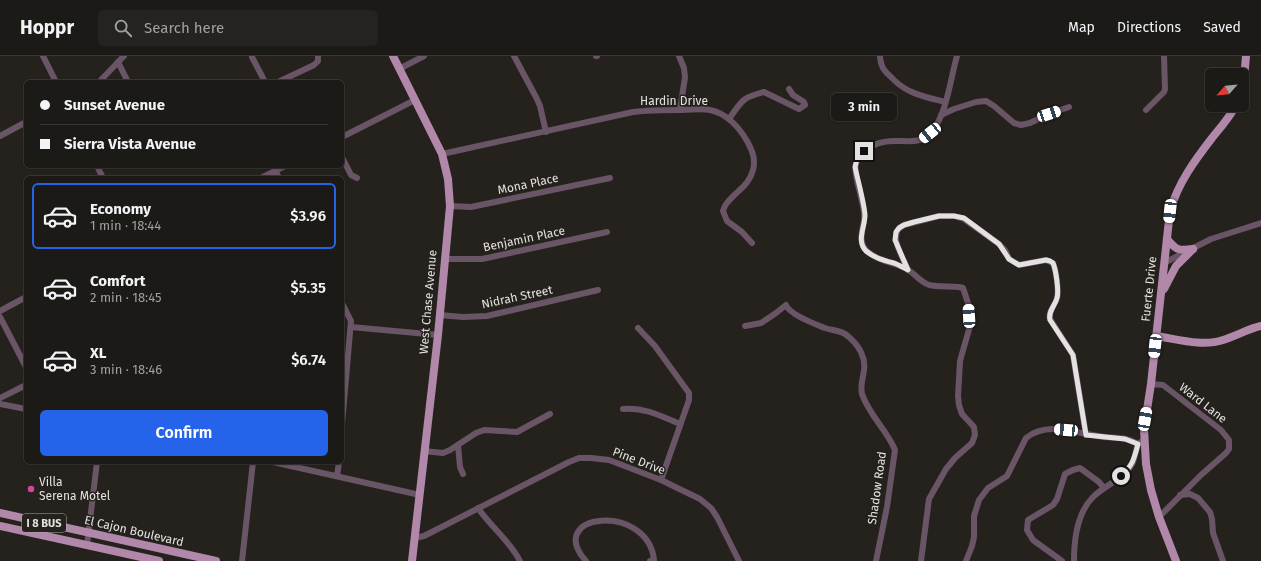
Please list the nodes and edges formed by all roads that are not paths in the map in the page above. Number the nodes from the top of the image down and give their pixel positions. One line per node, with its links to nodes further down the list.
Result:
1 (43, 56): 16 (street)
2 (124, 56): 13 (street)
3 (318, 56): 20 (street)
4 (393, 56): 15 (main road, West Chase Avenue)
5 (424, 56): 15 (street)
6 (514, 56): 31 (street)
7 (679, 56): 25 (street)
8 (880, 56): 23 (street)
9 (957, 56): 23 (street)
10 (1164, 56): 26 (street)
11 (1246, 56): 14 (main road)
12 (252, 57): 19 (street)
13 (118, 62): 17 (street); 18 (street)
14 (1245, 68)
15 (399, 69): 22 (main road, West Chase Avenue)
16 (55, 80)
17 (101, 80)
18 (127, 80)
19 (264, 80)
20 (282, 80)
21 (789, 89): 29 (street)
22 (415, 100): 33 (street); 34 (main road, West Chase Avenue)
23 (945, 102): 28 (street)
24 (1069, 107): 28 (street)
25 (680, 110): 29 (street, Hardin Drive); 31 (street, Hardin Drive)
26 (1146, 110)
27 (1232, 112): 43 (main road, Fuerte Drive)
28 (941, 115): 48 (street)
29 (729, 119): 44 (street, Hardin Drive)
30 (24, 123): 32 (street)
31 (546, 132): 34 (street, Hardin Drive)
32 (0, 136)
33 (344, 136)
34 (442, 154): 40 (main road, West Chase Avenue)
35 (344, 161): 38 (street)
36 (274, 168): 37 (street)
37 (264, 176)
38 (357, 178)
39 (610, 178): 40 (street, Mona Place)
40 (450, 206): 46 (main road, West Chase Avenue)
41 (1261, 223): 45 (street)
42 (607, 232): 46 (street, Benjamin Place)
43 (1167, 239): 45 (main road); 47 (main road, Fuerte Drive)
44 (752, 243)
45 (1192, 249): 47 (street); 50 (main road)
46 (444, 258): 54 (main road, West Chase Avenue)
47 (1164, 263): 50 (main road, Fuerte Drive)
48 (908, 270): 72 (street); 102 (street)
49 (598, 290): 54 (street, Nidrah Street)
50 (1161, 295): 61 (main road, Fuerte Drive)
51 (24, 298): 53 (street)
52 (344, 307): 58 (street)
53 (0, 311)
54 (439, 315): 60 (main road, West Chase Avenue)
55 (0, 317): 62 (street)
56 (745, 326): 101 (street, Shadow Road)
57 (1261, 326): 61 (main road)
58 (351, 327): 60 (street); 66 (street)
59 (638, 328): 71 (street)
60 (438, 334): 75 (main road, West Chase Avenue)
61 (1156, 336): 63 (main road, Fuerte Drive)
62 (24, 363)
63 (1151, 384): 73 (main road, Fuerte Drive); 85 (street, Ward Lane)
64 (24, 385): 65 (street)
65 (0, 398)
66 (344, 402)
67 (0, 404): 68 (street)
68 (24, 409)
69 (623, 409): 71 (street)
70 (550, 414): 74 (street)
71 (680, 424): 82 (street)
72 (1086, 435): 73 (street); 103 (street)
73 (1141, 442): 83 (street); 88 (main road, Fuerte Drive)
74 (458, 445): 75 (street); 80 (street)
75 (424, 451): 84 (main road, West Chase Avenue)
76 (97, 464): 90 (street)
77 (253, 464): 95 (street)
78 (281, 464): 81 (street)
79 (338, 464): 81 (street)
80 (463, 474)
81 (337, 476): 84 (street)
82 (661, 480): 86 (street, Pine Drive); 100 (street, Pine Drive)
83 (1104, 488): 104 (street); 105 (street)
84 (420, 494): 91 (main road, West Chase Avenue)
85 (1180, 495): 88 (street, Ward Lane); 107 (street)
86 (478, 508): 91 (street, Pine Drive); 97 (street)
87 (0, 513): 90 (main road, El Cajon Boulevard / I 8 BUS)
88 (1159, 517): 106 (main road, Fuerte Drive)
89 (0, 526): 92 (main road, El Cajon Boulevard / I 8 BUS)
90 (89, 533): 92 (street); 94 (main road, El Cajon Boulevard / I 8 BUS)
91 (415, 538): 96 (main road, West Chase Avenue)
92 (87, 545): 93 (main road, El Cajon Boulevard / I 8 BUS)
93 (159, 561)
94 (216, 561)
95 (242, 561)
96 (412, 561)
97 (520, 561)
98 (586, 561): 99 (street)
99 (653, 561)
100 (739, 561)
101 (876, 561)
102 (921, 561)
103 (966, 561)
104 (1062, 561)
105 (1074, 561)
106 (1176, 561)
107 (1223, 561)

